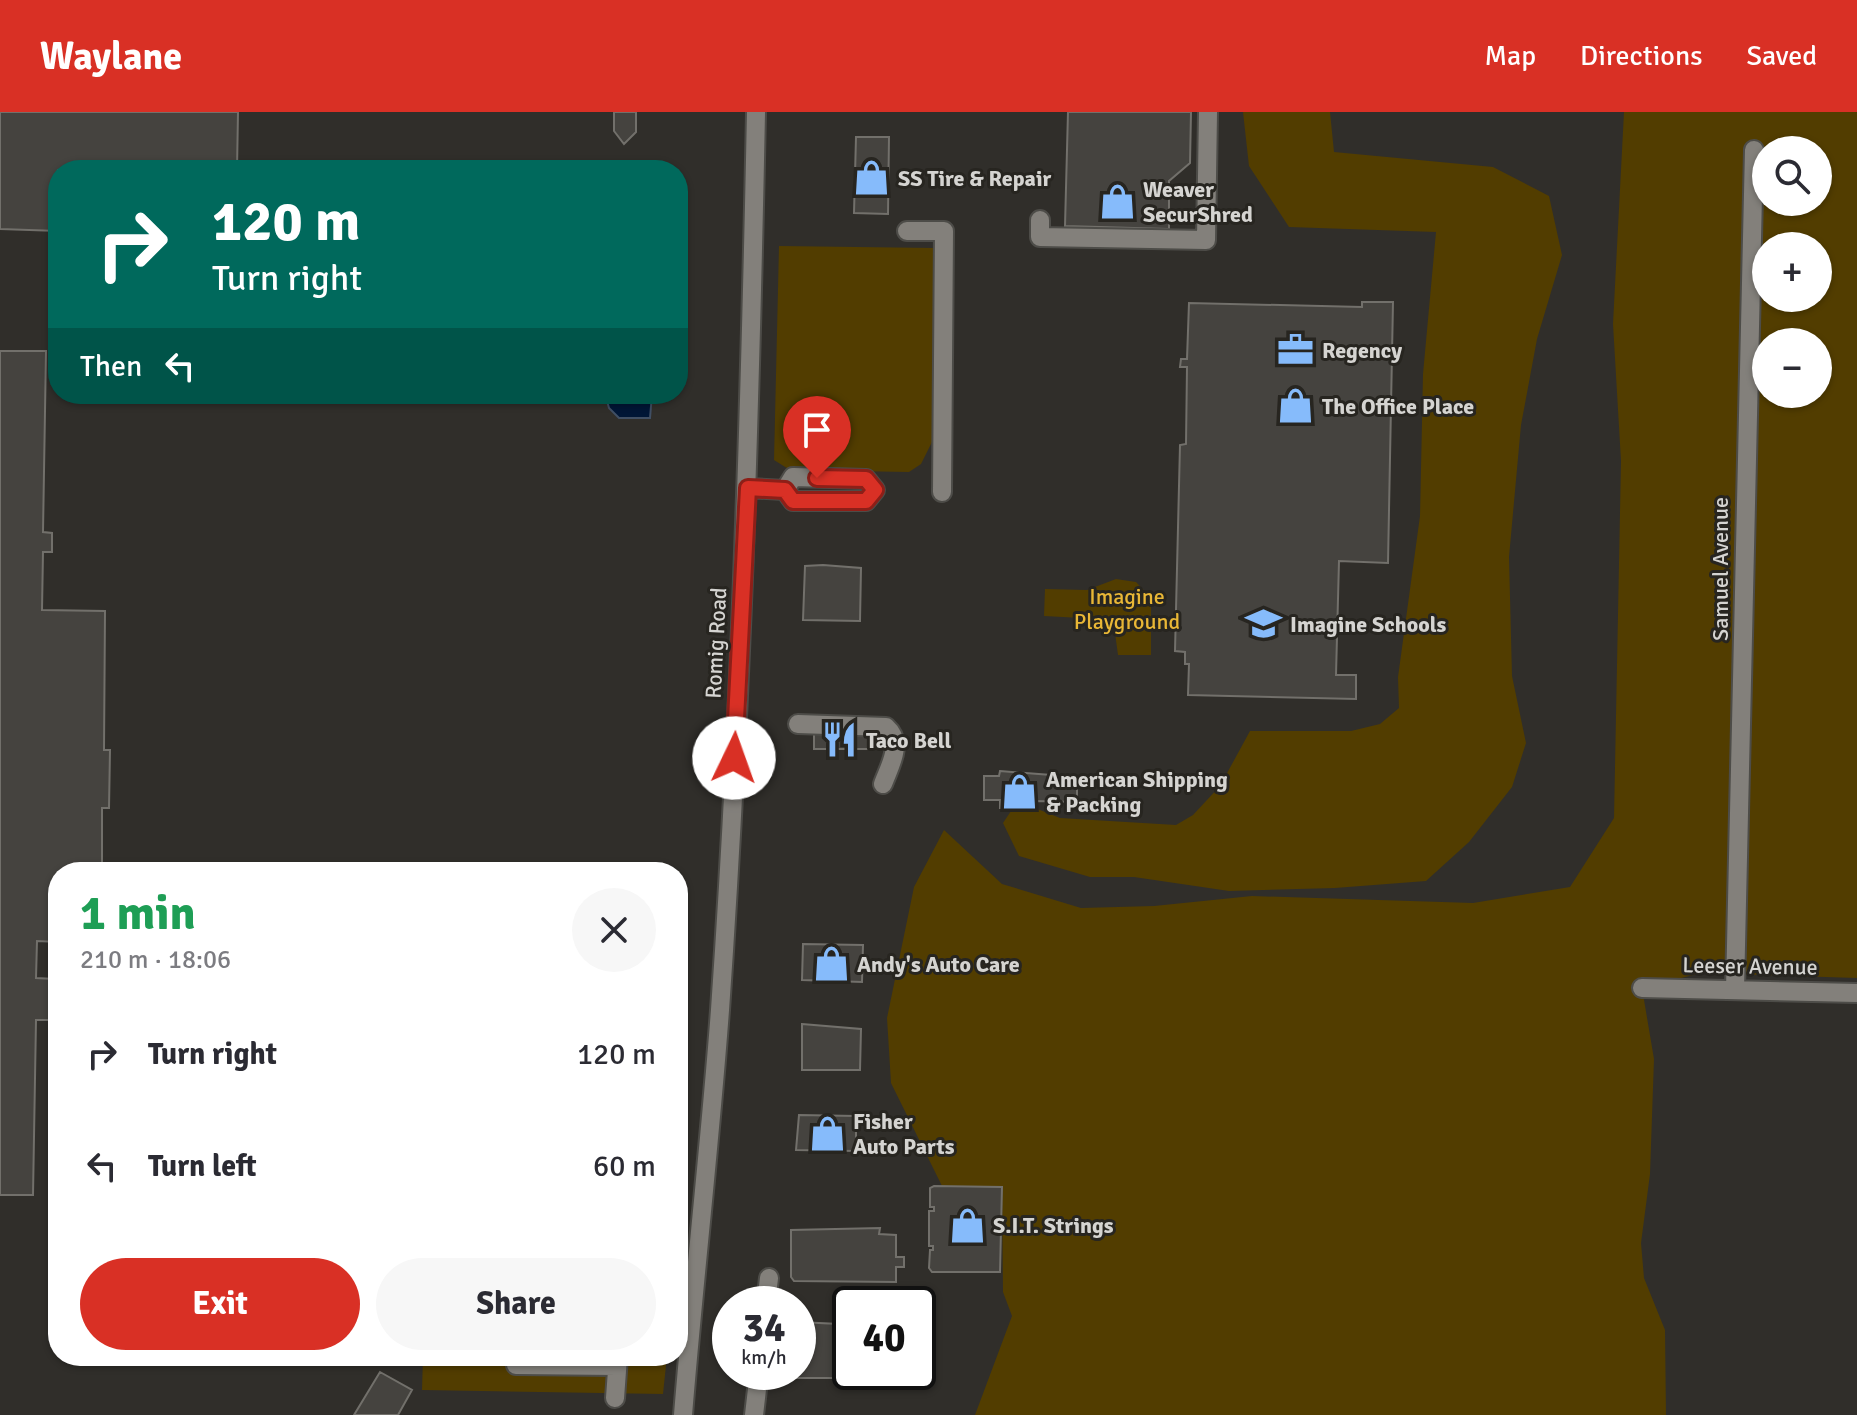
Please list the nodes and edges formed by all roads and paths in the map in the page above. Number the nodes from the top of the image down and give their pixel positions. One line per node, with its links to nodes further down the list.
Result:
1 (756, 112): 6 (street, Romig Road)
2 (1208, 112): 4 (street)
3 (1753, 216): 12 (street, Samuel Avenue)
4 (1040, 220)
5 (907, 231): 8 (street)
6 (748, 488): 7 (street); 16 (street, Romig Road)
7 (785, 490)
8 (942, 492)
9 (798, 724): 10 (street)
10 (883, 784)
11 (1642, 988): 12 (street, Leeser Avenue)
12 (1735, 990): 13 (street, Leeser Avenue)
13 (1857, 993)
14 (769, 1278): 15 (street)
15 (768, 1286)
16 (688, 1360)
17 (618, 1366): 20 (street)
18 (687, 1366): 21 (street, Romig Road)
19 (757, 1390): 22 (street)
20 (615, 1398)
21 (683, 1415)
22 (754, 1415)

